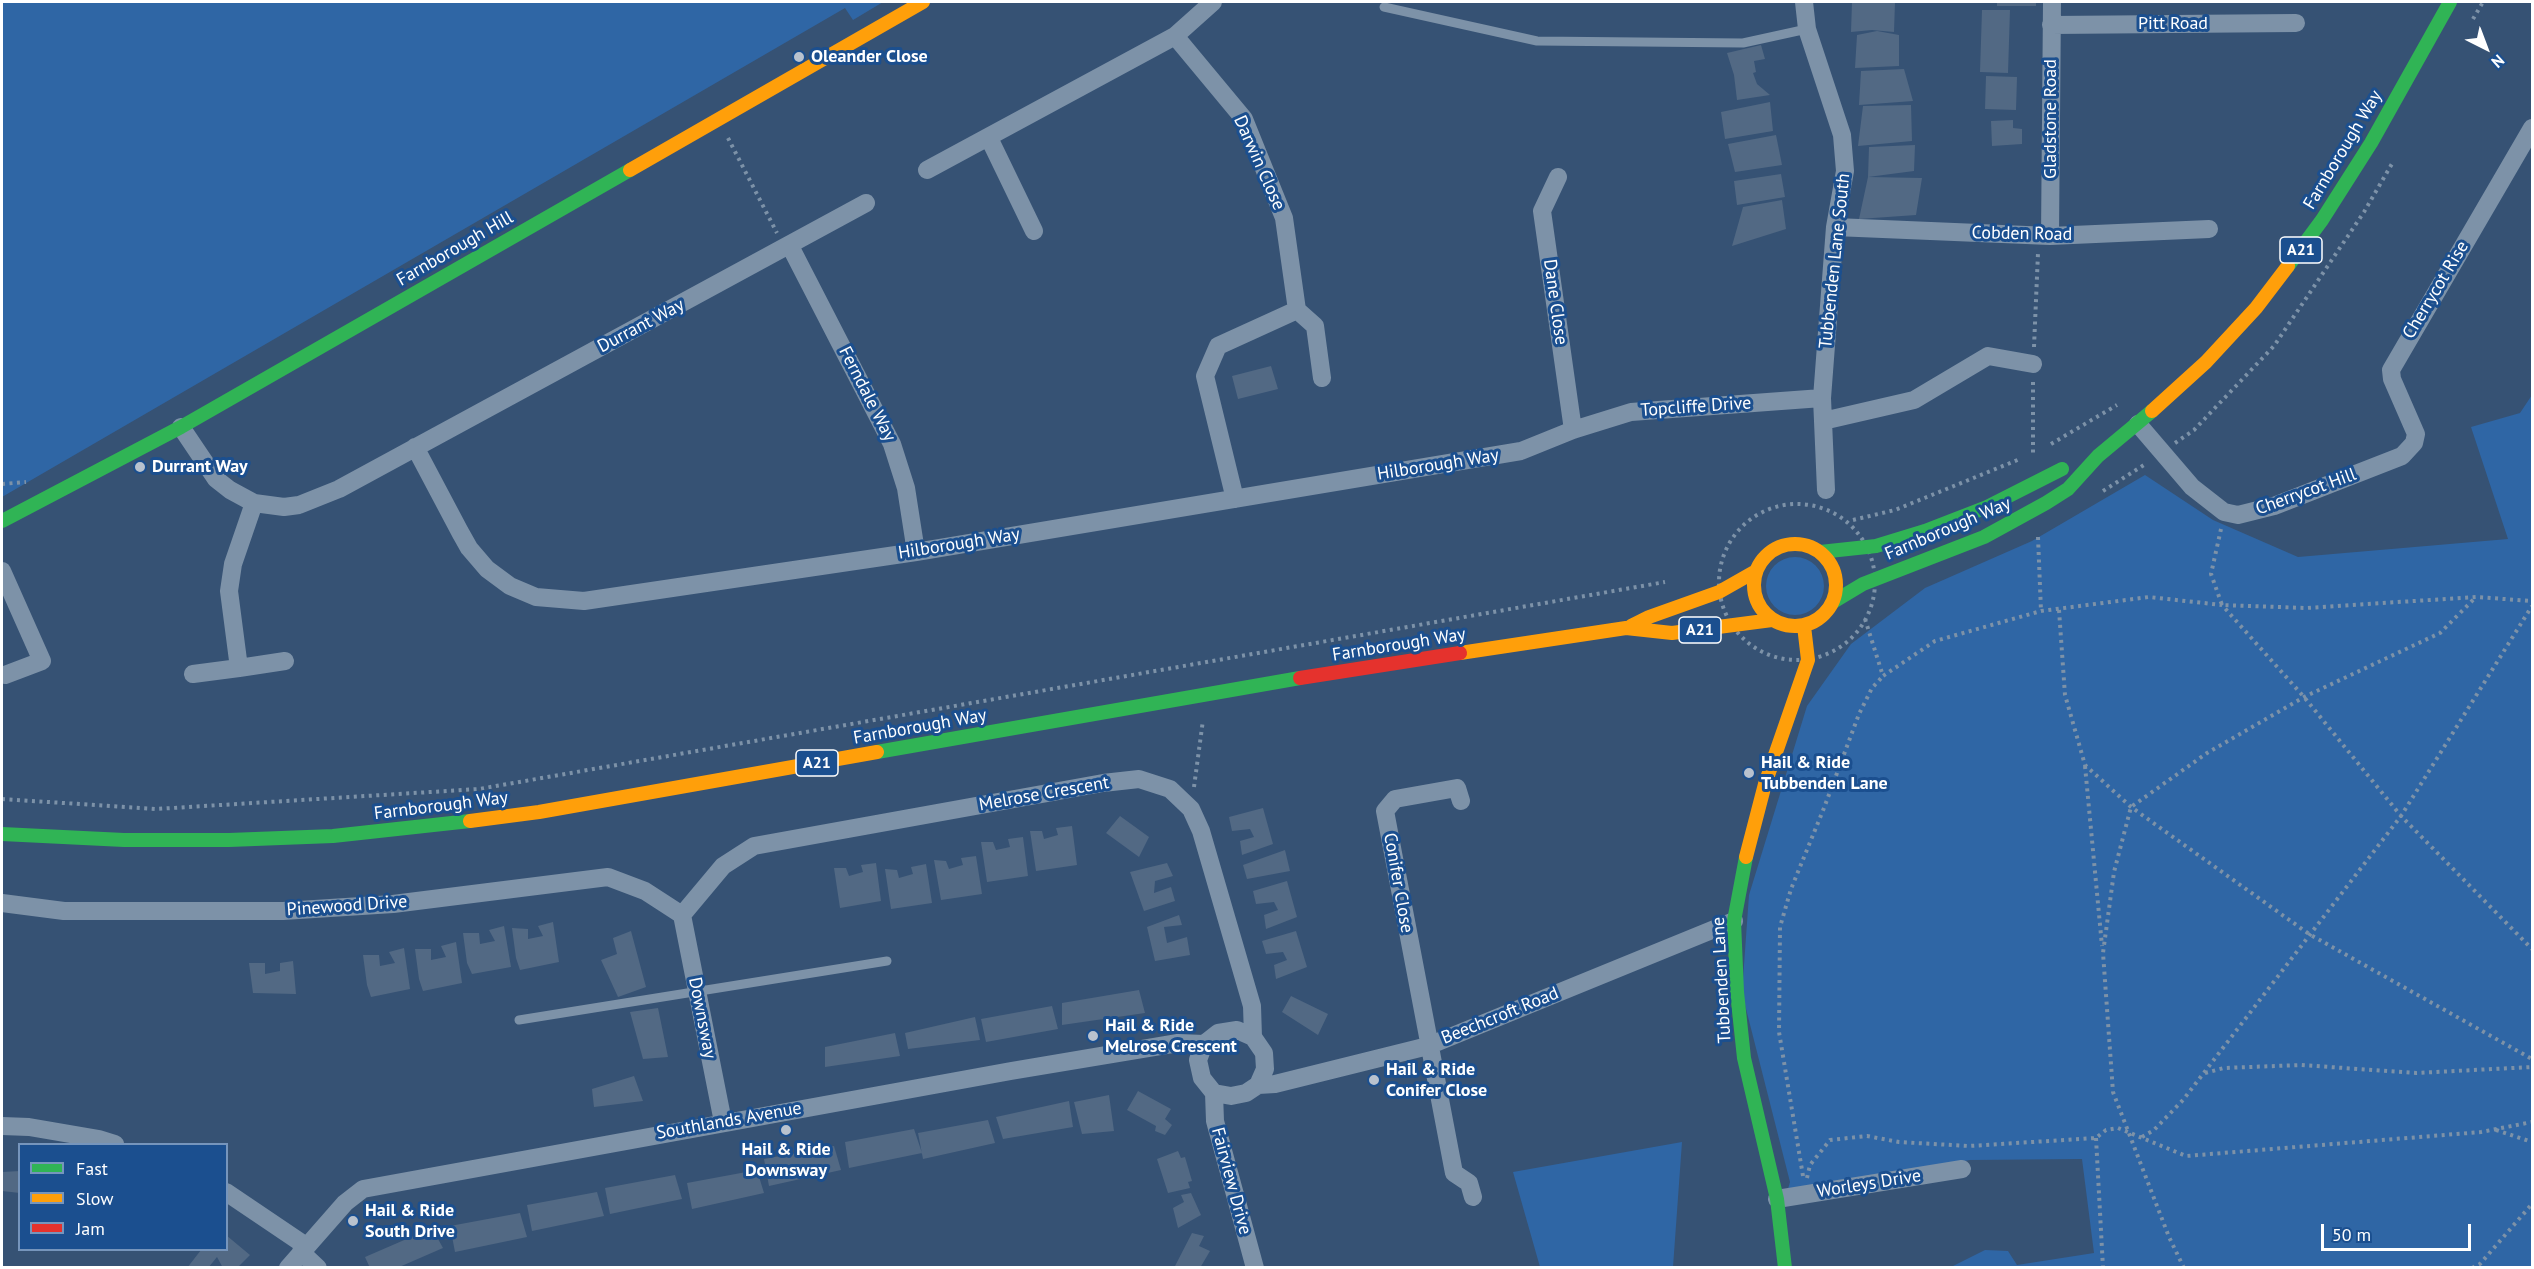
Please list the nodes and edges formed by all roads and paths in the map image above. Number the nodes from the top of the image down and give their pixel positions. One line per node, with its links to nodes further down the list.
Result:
1 (923, 2): 11 (main road, Farnborough Hill)
2 (1213, 2): 10 (street)
3 (1804, 2): 9 (street, Tubbenden Lane South)
4 (2052, 2): 8 (street, Gladstone Road)
5 (2450, 2): 28 (main road, Farnborough Way / A21)
6 (1384, 7): 9 (lane)
7 (2296, 23): 8 (street, Pitt Road)
8 (2051, 25): 20 (street, Gladstone Road)
9 (1807, 28): 17 (street, Tubbenden Lane South)
10 (1175, 36): 13 (street); 22 (street, Darwin Close)
11 (718, 119): 21 (path); 29 (main road, Farnborough Hill)
12 (2532, 128): 34 (street, Cherrycot Rise)
13 (989, 138): 14 (street); 19 (street)
14 (927, 170)
15 (1558, 177): 30 (street, Dane Close)
16 (866, 203): 21 (street, Durrant Way)
17 (1835, 227): 20 (street, Cobden Road); 25 (street, Tubbenden Lane South)
18 (2209, 229): 20 (street, Cobden Road)
19 (1034, 231)
20 (2044, 236): 23 (path)
21 (790, 246): 31 (street, Durrant Way); 44 (street, Ferndale Way)
22 (1297, 310): 24 (street); 37 (street)
23 (2033, 364): 27 (street); 32 (path)
24 (1322, 378)
25 (1822, 398): 27 (street, Tubbenden Lane South); 30 (street, Topcliffe Drive)
26 (2119, 403): 32 (path)
27 (1823, 421): 36 (street, Tubbenden Lane South)
28 (2138, 424): 33 (main road, Farnborough Way / A21); 39 (street)
29 (181, 427): 38 (street); 40 (main road, Farnborough Hill)
30 (1573, 429): 37 (street, Hilborough Way)
31 (415, 447): 38 (street, Durrant Way); 44 (street, Hilborough Way)
32 (2033, 453): 35 (path); 41 (path)
33 (2098, 456): 35 (main road, Farnborough Way / A21); 49 (main road, Farnborough Way / A21)
34 (2402, 456): 39 (street, Cherrycot Hill)
35 (2038, 482): 43 (main road, Farnborough Way / A21)
36 (1826, 490)
37 (1235, 499): 44 (street, Hilborough Way)
38 (254, 503): 66 (street)
39 (2224, 512): 54 (path)
40 (2, 521)
41 (1846, 522): 43 (path); 50 (path)
42 (2039, 542): 58 (path)
43 (1867, 548): 45 (main road, Farnborough Way / A21); 49 (path)
44 (916, 552)
45 (1820, 552): 47 (main road); 53 (main road)
46 (2, 571): 68 (street)
47 (1756, 571): 50 (main road, Farnborough Way / A21); 59 (main road)
48 (1672, 580): 73 (path)
49 (1875, 580): 53 (main road, Farnborough Way / A21); 55 (path)
50 (1719, 592): 61 (path); 63 (main road, Farnborough Way / A21)
51 (2476, 597): 52 (path); 54 (path); 70 (path)
52 (2532, 601)
53 (1833, 602): 62 (main road)
54 (2222, 605): 57 (path); 70 (path)
55 (1872, 606)
56 (2532, 606): 77 (path)
57 (2059, 610): 58 (path); 72 (path)
58 (2041, 611): 69 (path)
59 (1773, 620): 61 (main road, Farnborough Way / A21); 62 (main road)
60 (1865, 620): 69 (path)
61 (1732, 625): 63 (main road, Farnborough Way / A21); 64 (path)
62 (1804, 626): 81 (main road, Tubbenden Lane)
63 (1626, 628): 78 (main road, Farnborough Way / A21)
64 (1740, 638)
65 (285, 661): 66 (street)
66 (239, 668): 67 (street)
67 (194, 674)
68 (5, 675)
69 (1883, 676): 101 (path)
70 (2304, 697): 75 (path); 77 (path)
71 (1204, 713): 76 (path)
72 (2085, 765): 75 (path); 84 (path)
73 (2, 799)
74 (1461, 801): 90 (street, Conifer Close)
75 (2131, 807): 82 (path); 84 (path)
76 (1191, 809): 80 (street, Melrose Crescent); 88 (street, Melrose Crescent)
77 (2401, 816): 82 (path); 83 (path)
78 (2, 834)
79 (2, 903): 80 (street, Pinewood Drive)
80 (682, 915): 86 (street, Downsway)
81 (1734, 921): 90 (street, Beechcroft Road); 108 (main road, Tubbenden Lane)
82 (2309, 934): 91 (path); 93 (path)
83 (2532, 949)
84 (2103, 953): 100 (path)
85 (887, 961): 86 (lane)
86 (697, 993): 87 (lane); 96 (street, Downsway)
87 (519, 1020)
88 (1253, 1037): 89 (street); 94 (street)
89 (1204, 1044): 95 (street); 96 (street, Southlands Avenue)
90 (1428, 1046): 94 (street, Beechcroft Road); 107 (street)
91 (2532, 1059)
92 (2532, 1067): 93 (path)
93 (2204, 1074): 102 (path)
94 (1258, 1085): 95 (street)
95 (1214, 1093): 113 (street, Fairview Drive)
96 (723, 1122): 110 (street, Southlands Avenue)
97 (2532, 1122): 99 (path)
98 (2, 1126): 104 (street)
99 (2495, 1129): 102 (path); 103 (path)
100 (2130, 1134): 101 (path); 102 (path); 116 (path)
101 (2096, 1138): 115 (path)
102 (2141, 1138)
103 (2532, 1142)
104 (112, 1143)
105 (1962, 1169): 108 (street, Worleys Drive)
106 (228, 1193): 110 (street)
107 (1473, 1197)
108 (1777, 1199): 114 (main road, Tubbenden Lane)
109 (2532, 1204): 117 (path)
110 (304, 1249): 111 (street, Southlands Avenue); 112 (street)
111 (288, 1268)
112 (318, 1268)
113 (1255, 1268)
114 (1785, 1268)
115 (2103, 1268)
116 (2184, 1268)
117 (2472, 1268)

